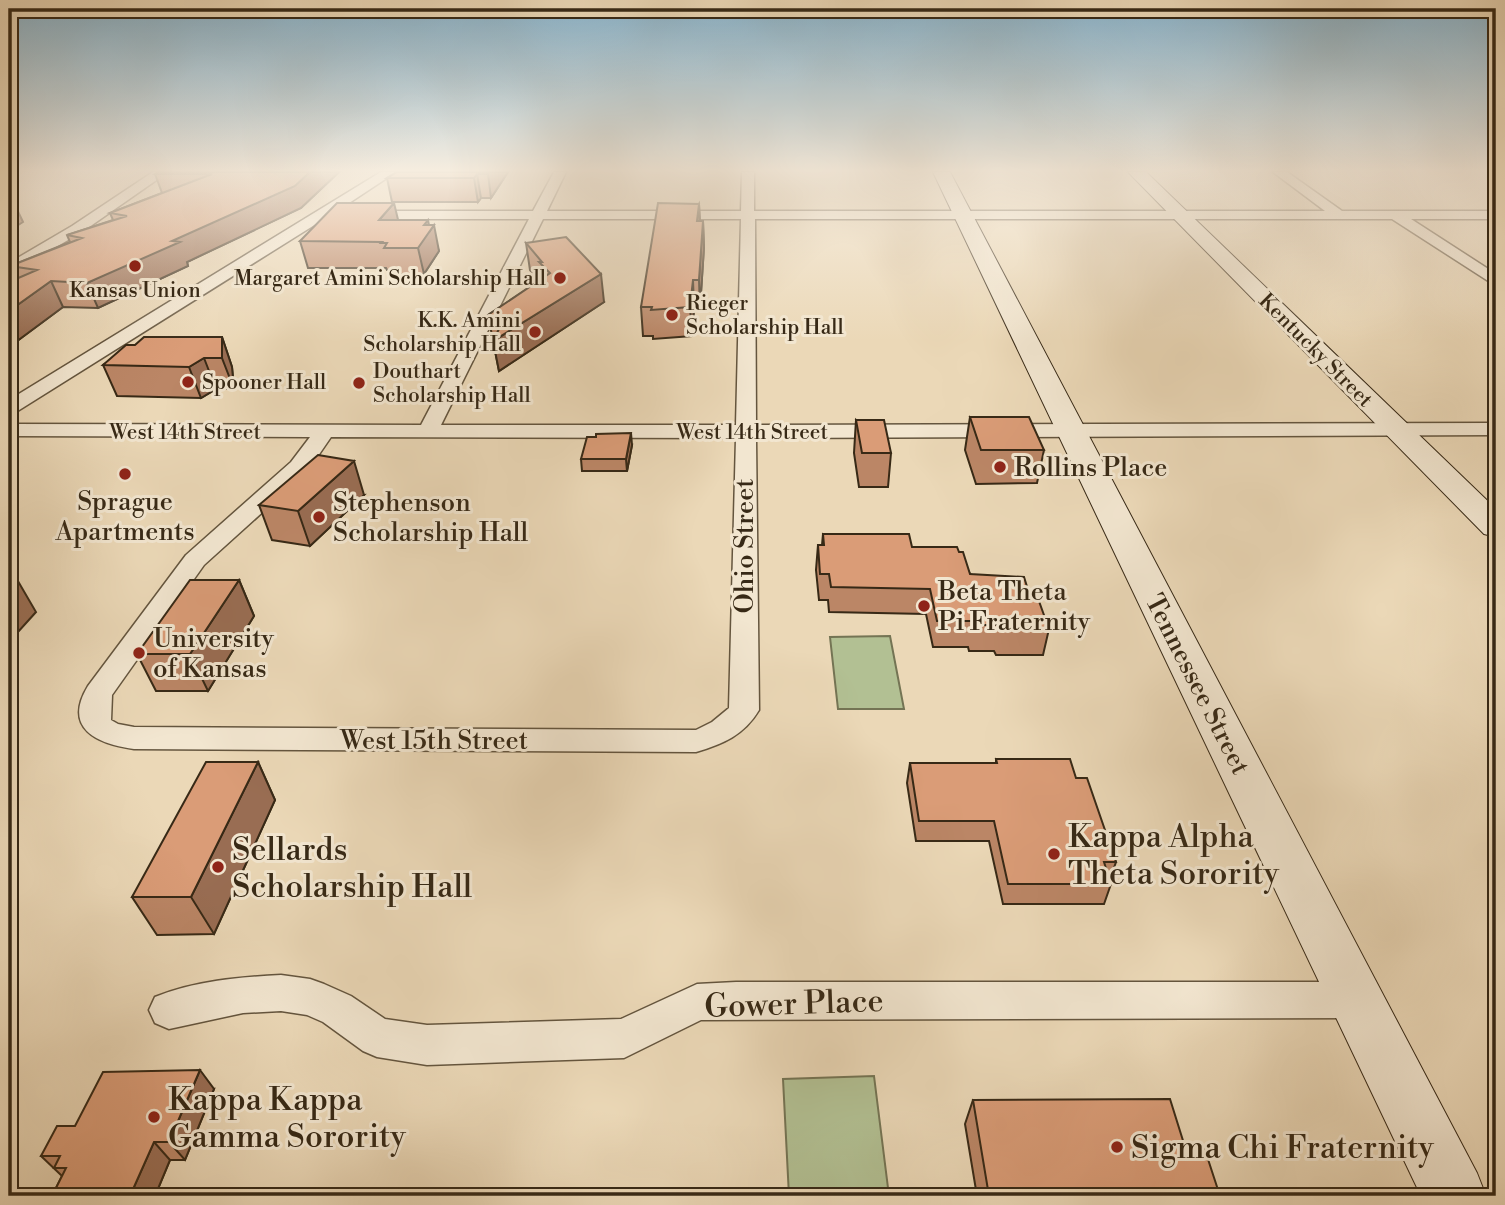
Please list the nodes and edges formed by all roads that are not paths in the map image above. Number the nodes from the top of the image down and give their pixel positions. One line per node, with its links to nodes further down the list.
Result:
1 (78, 228): 8 (street)
2 (300, 228): 10 (street)
3 (532, 228): 16 (street)
4 (747, 228): 17 (street, Ohio Street)
5 (969, 228): 14 (main road, Tennessee Street)
6 (1193, 228): 11 (main road, Kentucky Street)
7 (1415, 228): 9 (street)
8 (9, 269)
9 (1496, 281)
10 (9, 408)
11 (1395, 429): 12 (street, West 14th Street); 14 (street, West 14th Street); 18 (main road, Kentucky Street)
12 (1496, 429)
13 (9, 430): 15 (street, West 14th Street)
14 (1072, 431): 17 (street, West 14th Street); 20 (main road, Tennessee Street)
15 (324, 432): 16 (street, West 14th Street); 19 (street, West 15th Street)
16 (427, 432): 17 (street, West 14th Street)
17 (745, 432): 19 (street, Ohio Street)
18 (1496, 527)
19 (744, 710)
20 (1356, 1000): 21 (street, Gower Place); 22 (main road, Tennessee Street)
21 (169, 1010)
22 (1454, 1196)

